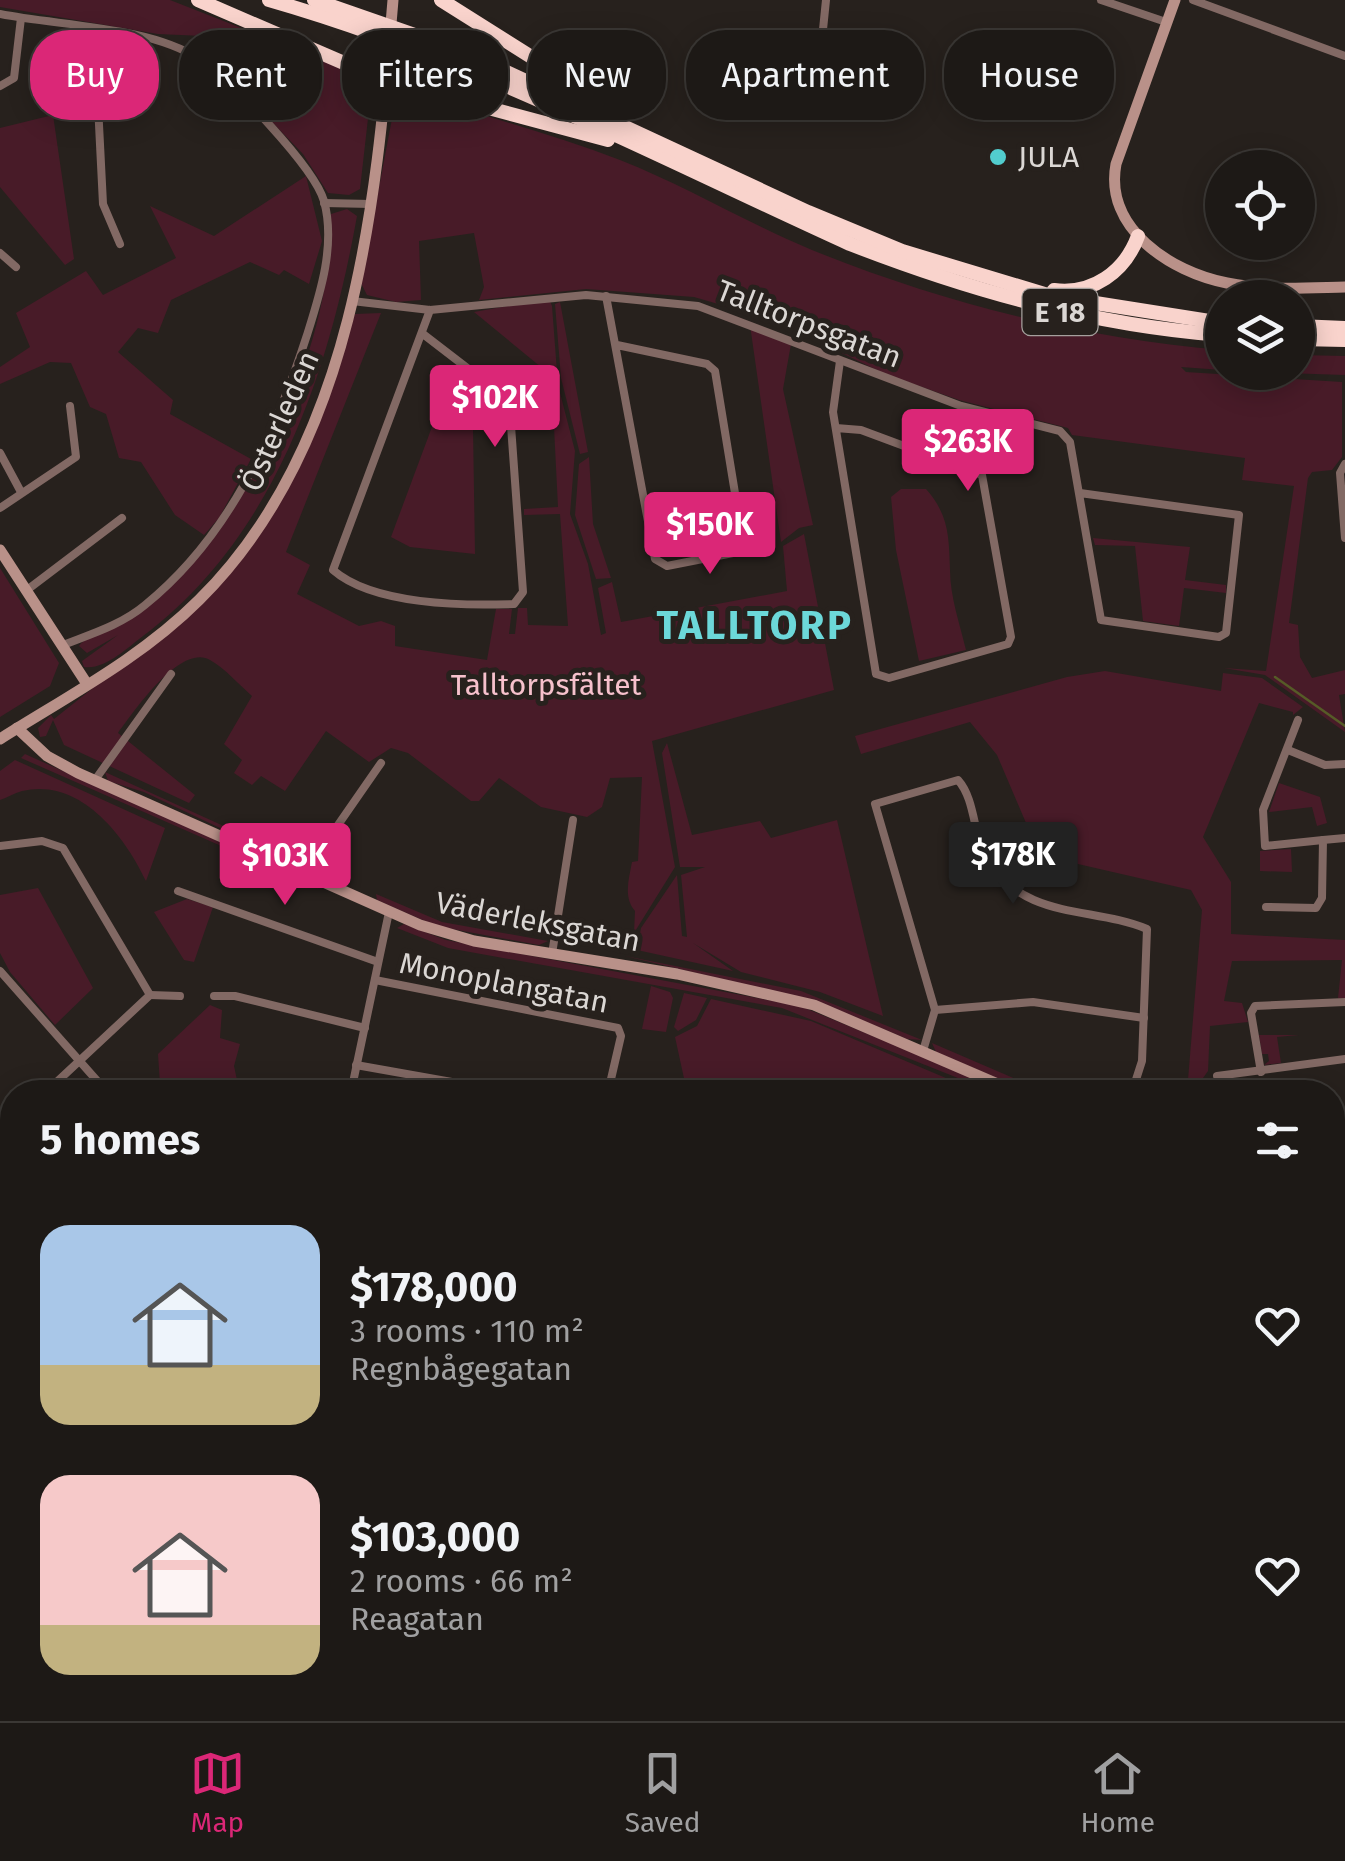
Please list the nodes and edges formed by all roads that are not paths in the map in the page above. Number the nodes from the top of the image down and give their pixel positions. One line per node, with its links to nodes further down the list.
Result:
1 (198, 0): 18 (highway, E 18)
2 (269, 0): 24 (highway, E 18)
3 (314, 0): 23 (highway, E 18)
4 (393, 0): 14 (street, Österleden)
5 (441, 0): 23 (highway, E 18)
6 (826, 0): 15 (street)
7 (1102, 0): 12 (street)
8 (1174, 0): 12 (street)
9 (1193, 0): 17 (street)
10 (0, 14): 11 (street)
11 (21, 18): 13 (street); 19 (street)
12 (1166, 22): 27 (street)
13 (90, 30)
14 (391, 30)
15 (823, 30)
16 (159, 43): 25 (street)
17 (1345, 56)
18 (342, 61)
19 (0, 86)
20 (508, 111): 24 (highway, E 18)
21 (98, 120): 28 (street)
22 (382, 120): 26 (street, Österleden)
23 (628, 126): 31 (highway, E 18)
24 (652, 152): 39 (highway, E 18)
25 (324, 204): 26 (street); 57 (street)
26 (371, 204): 34 (street, Österleden)
27 (1138, 236): 31 (highway, E 18); 32 (street)
28 (120, 244)
29 (0, 253): 30 (street)
30 (16, 266)
31 (966, 272): 36 (highway, E 18)
32 (1345, 287)
33 (606, 296): 35 (street, Talltorpsgatan); 43 (street); 44 (street, Talltorpsgatan)
34 (352, 301): 35 (street, Talltorpsgatan); 59 (street, Österleden)
35 (430, 310): 40 (street)
36 (1205, 320)
37 (1315, 327): 38 (highway)
38 (1345, 328)
39 (1205, 333)
40 (424, 334): 40 (street)
41 (1315, 339): 42 (highway)
42 (1345, 340)
43 (617, 345): 43 (street)
44 (840, 361): 46 (street); 50 (street, Talltorpsgatan)
45 (70, 406): 49 (street)
46 (836, 428): 46 (street)
47 (0, 453): 49 (street)
48 (1345, 464): 51 (street)
49 (20, 492): 52 (street)
50 (1080, 493): 50 (street)
51 (1343, 493): 54 (street)
52 (0, 508)
53 (122, 518): 56 (street)
54 (1345, 538)
55 (0, 550): 56 (street)
56 (28, 590): 57 (street)
57 (63, 645): 59 (street)
58 (172, 674): 66 (street)
59 (87, 684): 61 (street, Österleden)
60 (1298, 720): 63 (street)
61 (17, 728): 62 (street, Österleden); 66 (street, Väderleksgatan)
62 (0, 738)
63 (1288, 750): 65 (street); 69 (street)
64 (381, 763): 71 (street)
65 (1345, 764)
66 (95, 780): 71 (street, Väderleksgatan)
67 (573, 820): 75 (street)
68 (1345, 838): 69 (street)
69 (1323, 840): 73 (street)
70 (0, 846): 79 (street)
71 (304, 874): 74 (street, Väderleksgatan)
72 (178, 891): 76 (street)
73 (1266, 907)
74 (389, 912): 75 (street, Väderleksgatan); 76 (street)
75 (552, 954): 86 (street, Väderleksgatan)
76 (378, 962): 78 (street)
77 (0, 971): 88 (street)
78 (375, 980): 85 (street); 96 (street, Monoplangatan)
79 (150, 995): 80 (street); 88 (street)
80 (180, 996)
81 (214, 996): 85 (street)
82 (1345, 1002): 90 (street)
83 (935, 1010): 84 (street); 84 (street); 86 (street)
84 (1144, 1018): 98 (street)
85 (365, 1028): 89 (street)
86 (923, 1051): 97 (street, Väderleksgatan)
87 (1345, 1059): 90 (street)
88 (81, 1061): 92 (street); 93 (street)
89 (356, 1065): 94 (street); 95 (street)
90 (1260, 1072): 91 (street)
91 (1218, 1076)
92 (60, 1080)
93 (97, 1080)
94 (353, 1080)
95 (423, 1080)
96 (611, 1080)
97 (989, 1080)
98 (1136, 1080)

